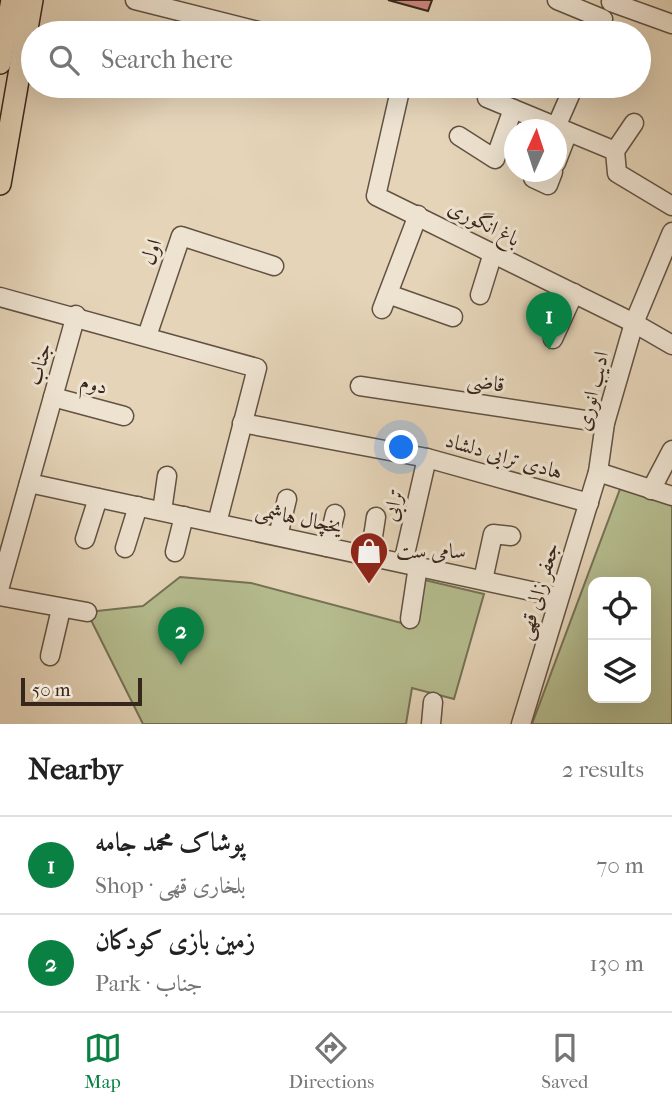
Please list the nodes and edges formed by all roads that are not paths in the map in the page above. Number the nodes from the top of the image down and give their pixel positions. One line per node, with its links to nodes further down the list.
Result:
1 (12, 0): 11 (main road)
2 (32, 0): 6 (main road)
3 (135, 0): 7 (street)
4 (556, 0): 8 (street)
5 (611, 1): 9 (street); 10 (street)
6 (28, 21)
7 (218, 21)
8 (592, 21)
9 (602, 21)
10 (672, 24)
11 (0, 63)
12 (21, 63): 23 (main road)
13 (398, 98): 25 (street, باغ انگوری)
14 (497, 98): 16 (street)
15 (571, 98): 18 (street)
16 (513, 109): 17 (street); 21 (street)
17 (538, 119)
18 (565, 119)
19 (634, 123): 22 (street)
20 (567, 131): 22 (street)
21 (459, 136)
22 (615, 151): 24 (street)
23 (0, 184)
24 (672, 206)
25 (418, 215): 27 (street, باغ انگوری); 33 (street)
26 (672, 232): 34 (street, ادیب انوری)
27 (493, 253): 29 (street, باغ انگوری); 30 (street)
28 (274, 266): 35 (street, اول)
29 (574, 293): 34 (street, باغ انگوری); 36 (street)
30 (480, 295)
31 (0, 297): 32 (street)
32 (76, 315): 35 (street); 39 (street, جناب)
33 (453, 317)
34 (634, 323): 37 (street, باغ انگوری); 41 (street, ادیب انوری)
35 (146, 336): 42 (street)
36 (553, 339)
37 (672, 345)
38 (360, 386): 41 (street, قاضی)
39 (53, 397): 40 (street, دوم); 47 (street, جناب)
40 (124, 416)
41 (605, 423): 45 (street, ادیب انوری)
42 (242, 424): 44 (street, هادی ترابی دلشاد); 58 (street)
43 (672, 450): 48 (street)
44 (427, 458): 52 (street, هادی ترابی دلشاد); 66 (street, ترابی)
45 (598, 472): 48 (street); 52 (street, جعفر زالی قهی)
46 (167, 476): 54 (street)
47 (29, 483): 50 (street, یخچال هاشمی); 68 (street, جناب)
48 (651, 490): 49 (street)
49 (672, 496)
50 (98, 498): 53 (street, یخچال هاشمی); 61 (street)
51 (286, 499): 59 (street)
52 (589, 503): 70 (street, جعفر زالی قهی)
53 (138, 506): 54 (street, یخچال هاشمی); 63 (street)
54 (162, 511): 56 (street, یخچال هاشمی)
55 (335, 514): 62 (street)
56 (184, 516): 58 (street, یخچال هاشمی); 64 (street)
57 (376, 517): 65 (street)
58 (217, 523): 59 (street, یخچال هاشمی)
59 (278, 536): 62 (street, یخچال هاشمی)
60 (511, 536): 67 (street)
61 (85, 539)
62 (327, 547): 65 (street, یخچال هاشمی)
63 (125, 548)
64 (175, 552)
65 (370, 556): 66 (street, یخچال هاشمی)
66 (411, 565): 67 (street, یخچال هاشمی); 73 (street, ترابی)
67 (483, 580): 70 (street, یخچال هاشمی)
68 (0, 586)
69 (0, 596): 71 (street)
70 (559, 597): 77 (street, جعفر زالی قهی)
71 (61, 608): 72 (street); 74 (street)
72 (87, 612)
73 (410, 619)
74 (50, 656)
75 (433, 702): 76 (street)
76 (431, 724)
77 (521, 724)

